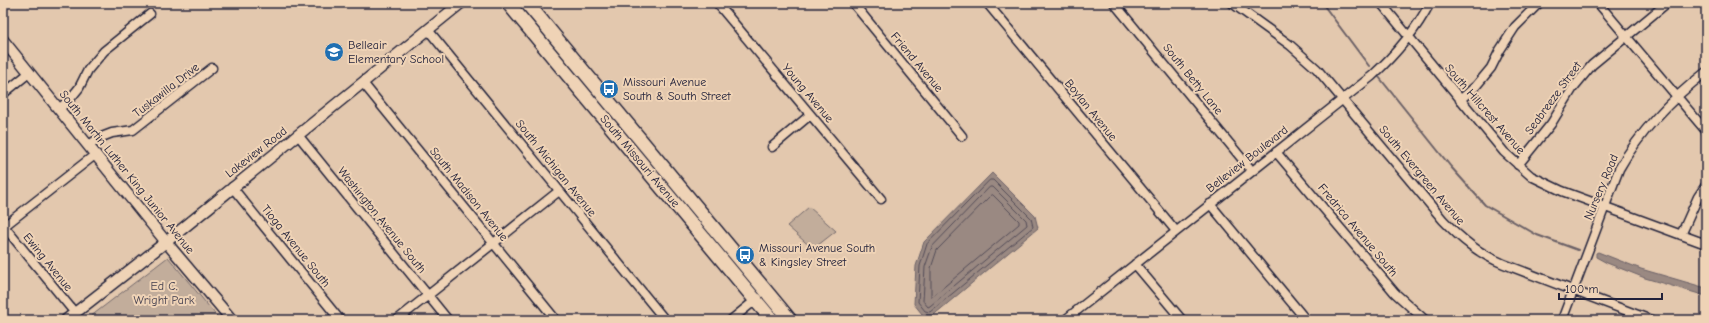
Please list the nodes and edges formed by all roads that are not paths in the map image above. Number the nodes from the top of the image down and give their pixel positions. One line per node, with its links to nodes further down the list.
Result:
1 (462, 3): 15 (street, Lakeview Road)
2 (508, 3): 54 (main road, South Missouri Avenue)
3 (527, 3): 52 (main road, South Missouri Avenue)
4 (717, 3): 28 (street, Young Avenue)
5 (853, 3): 31 (street, Friend Avenue)
6 (987, 3): 45 (street, Boylan Avenue)
7 (1114, 3): 37 (street, South Betty Lane)
8 (1232, 3): 25 (street, South Evergreen Avenue)
9 (1381, 3): 17 (street, South Hillcrest Avenue)
10 (1430, 3): 17 (street, Belleview Boulevard)
11 (1539, 3): 26 (street)
12 (1598, 3): 16 (street)
13 (1667, 3): 16 (street, Seabreeze Street)
14 (150, 14): 27 (street)
15 (428, 31): 22 (street, Lakeview Road); 40 (street, South Michigan Avenue)
16 (1626, 36): 24 (street); 36 (street, Seabreeze Street)
17 (1409, 38): 25 (street, Belleview Boulevard); 26 (street, South Hillcrest Avenue)
18 (3, 40): 21 (street, South Martin Luther King Junior Avenue)
19 (212, 68): 32 (street, Tuskawilla Drive)
20 (1706, 72): 24 (street, Nursery Road)
21 (30, 73): 23 (street); 27 (street, South Martin Luther King Junior Avenue)
22 (363, 83): 30 (street, Lakeview Road); 48 (street, South Madison Avenue)
23 (3, 94)
24 (1676, 97): 29 (street); 43 (street, Nursery Road)
25 (1342, 99): 34 (street, Belleview Boulevard); 51 (street, South Evergreen Avenue)
26 (1460, 100): 36 (street, South Hillcrest Avenue)
27 (59, 109): 32 (street, South Martin Luther King Junior Avenue)
28 (810, 115): 33 (street); 41 (street, Young Avenue)
29 (1706, 131)
30 (298, 135): 39 (street, Lakeview Road); 53 (street, Washington Avenue South)
31 (962, 136)
32 (89, 145): 35 (street, South Martin Luther King Junior Avenue)
33 (772, 147)
34 (1276, 152): 37 (street, Belleview Boulevard); 69 (street, Fredrica Avenue South)
35 (96, 154): 44 (street); 47 (street, South Martin Luther King Junior Avenue)
36 (1518, 165): 43 (street, South Hillcrest Avenue)
37 (1252, 171): 42 (street, Belleview Boulevard)
38 (1706, 185): 46 (street)
39 (232, 187): 47 (street, Lakeview Road); 58 (street, Tioga Avenue South)
40 (559, 191): 48 (street); 62 (street, South Michigan Avenue)
41 (881, 199)
42 (1210, 204): 45 (street, Belleview Boulevard); 68 (street)
43 (1605, 206): 46 (street, South Hillcrest Avenue); 51 (street, Nursery Road)
44 (3, 226): 55 (street, Ewing Avenue)
45 (1176, 232): 50 (street, Belleview Boulevard)
46 (1681, 235): 49 (street, South Hillcrest Avenue)
47 (166, 242): 55 (street, Lakeview Road); 57 (street, South Martin Luther King Junior Avenue)
48 (493, 243): 53 (street); 61 (street, South Madison Avenue)
49 (1706, 244)
50 (1136, 264): 66 (street, Belleview Boulevard); 67 (street)
51 (1574, 291): 70 (street, Nursery Road); 71 (street, South Evergreen Avenue)
52 (766, 292): 54 (street); 65 (main road, South Missouri Avenue)
53 (428, 296): 59 (street); 60 (street, Washington Avenue South)
54 (755, 300): 63 (street); 64 (main road, South Missouri Avenue)
55 (74, 313): 56 (street, Lakeview Road)
56 (66, 320)
57 (232, 320)
58 (340, 320)
59 (397, 320)
60 (448, 320)
61 (556, 320)
62 (665, 320)
63 (731, 320)
64 (772, 320)
65 (790, 320)
66 (1065, 320)
67 (1182, 320)
68 (1306, 320)
69 (1425, 320)
70 (1562, 320)
71 (1651, 320)

